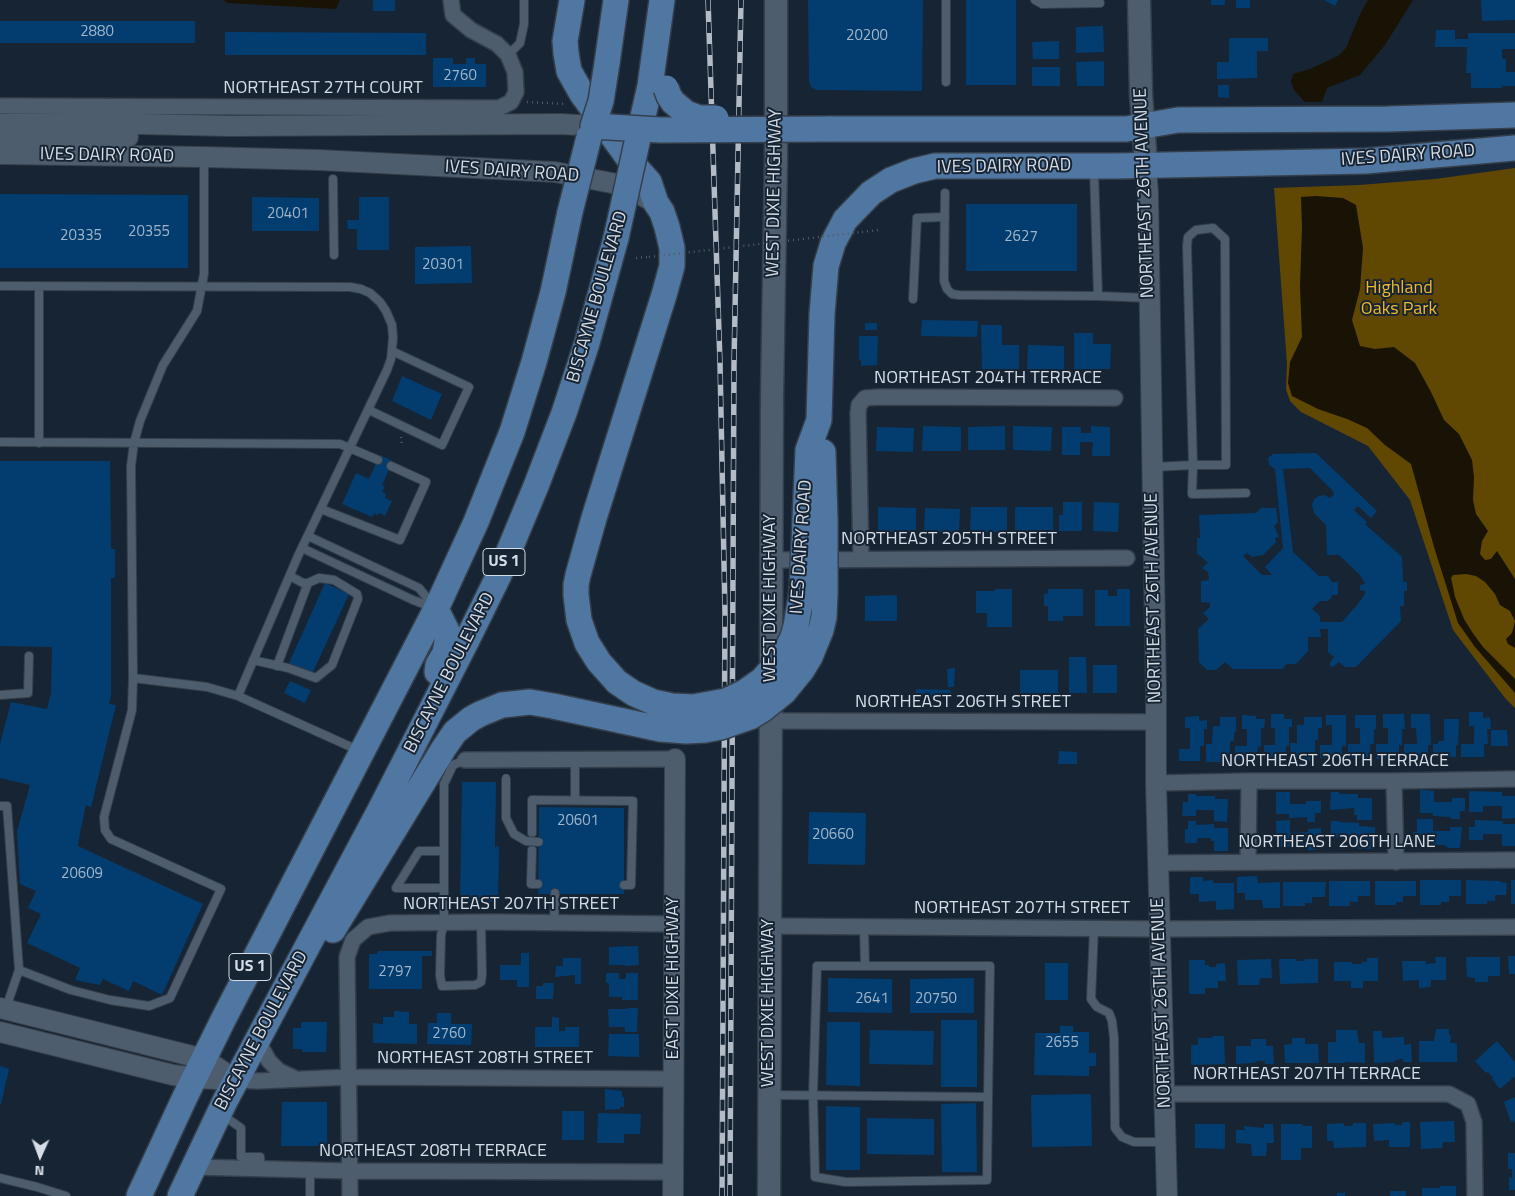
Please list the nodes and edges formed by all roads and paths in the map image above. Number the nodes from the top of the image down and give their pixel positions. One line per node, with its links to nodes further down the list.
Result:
1 (451, 0): 11 (street)
2 (524, 0): 11 (lane)
3 (572, 0): 32 (main road)
4 (616, 0): 23 (main road, BISCAYNE BOULEVARD / US 1, bridge)
5 (662, 0): 13 (main road)
6 (776, 0): 63 (main road, WEST DIXIE HIGHWAY)
7 (946, 0): 12 (lane)
8 (1035, 0): 10 (lane)
9 (1139, 0): 19 (main road, NORTHEAST 26TH AVENUE)
10 (1100, 3)
11 (508, 55): 16 (street, NORTHEAST 27TH COURT)
12 (946, 82)
13 (658, 87): 20 (main road, BISCAYNE BOULEVARD / US 1); 22 (main road, bridge)
14 (527, 102): 15 (path)
15 (565, 104)
16 (0, 106)
17 (1515, 114): 19 (main road, IVES DAIRY ROAD)
18 (0, 124): 21 (street, IVES DAIRY ROAD)
19 (1144, 126): 22 (main road, IVES DAIRY ROAD, bridge); 28 (main road, NORTHEAST 26TH AVENUE)
20 (640, 129): 22 (main road, IVES DAIRY ROAD, bridge); 23 (main road, IVES DAIRY ROAD, bridge); 73 (main road, BISCAYNE BOULEVARD / US 1, bridge)
21 (526, 130): 23 (street, IVES DAIRY ROAD); 24 (street, IVES DAIRY ROAD)
22 (744, 130)
23 (591, 132): 66 (main road, BISCAYNE BOULEVARD / US 1, bridge)
24 (0, 138)
25 (1515, 148): 28 (main road, IVES DAIRY ROAD)
26 (0, 154): 27 (street, IVES DAIRY ROAD)
27 (204, 157): 32 (street, IVES DAIRY ROAD); 39 (lane)
28 (1146, 165): 29 (main road, IVES DAIRY ROAD); 41 (street, NORTHEAST 26TH AVENUE)
29 (1094, 166): 40 (lane); 58 (main road, IVES DAIRY ROAD)
30 (333, 179): 35 (lane)
31 (945, 194): 33 (lane)
32 (656, 203): 58 (main road, IVES DAIRY ROAD, bridge)
33 (945, 217): 40 (lane); 42 (lane)
34 (878, 230): 36 (path, bridge)
35 (334, 255)
36 (636, 258)
37 (0, 286): 38 (lane)
38 (39, 286): 39 (lane); 48 (lane)
39 (201, 287): 43 (lane); 49 (lane)
40 (1098, 296): 41 (lane)
41 (1149, 298): 55 (street, NORTHEAST 26TH AVENUE)
42 (913, 299)
43 (392, 351): 45 (lane); 45 (lane)
44 (1115, 398): 62 (street, NORTHEAST 204TH TERRACE)
45 (368, 410): 51 (lane)
46 (401, 436): 50 (path)
47 (0, 442): 48 (lane)
48 (39, 443): 49 (lane)
49 (134, 443): 51 (lane); 70 (lane)
50 (402, 446)
51 (350, 447): 52 (lane); 57 (lane)
52 (378, 460)
53 (1192, 465): 53 (lane); 55 (lane); 56 (lane)
54 (391, 466): 57 (lane)
55 (1152, 467): 75 (street, NORTHEAST 26TH AVENUE)
56 (1246, 492)
57 (320, 509): 59 (lane)
58 (815, 520): 108 (main road, bridge)
59 (308, 536): 60 (lane); 66 (lane)
60 (302, 548): 64 (lane); 66 (lane)
61 (1127, 558): 62 (street, NORTHEAST 205TH STREET)
62 (861, 559): 63 (street, NORTHEAST 205TH STREET)
63 (771, 560): 74 (main road, WEST DIXIE HIGHWAY)
64 (290, 576): 65 (lane); 68 (lane)
65 (308, 582): 69 (lane); 69 (lane)
66 (436, 609): 73 (main road); 76 (main road, BISCAYNE BOULEVARD / US 1)
67 (29, 656): 71 (lane)
68 (254, 660): 69 (lane); 72 (lane)
69 (277, 666)
70 (133, 678): 72 (lane); 110 (lane)
71 (0, 695)
72 (238, 696): 76 (lane)
73 (430, 712): 108 (main road, BISCAYNE BOULEVARD / US 1)
74 (771, 721): 75 (street, NORTHEAST 206TH STREET); 103 (main road, WEST DIXIE HIGHWAY)
75 (1156, 722): 84 (street, NORTHEAST 26TH AVENUE)
76 (362, 752): 114 (main road, BISCAYNE BOULEVARD / US 1)
77 (675, 759): 80 (street); 102 (street, EAST DIXIE HIGHWAY)
78 (465, 760): 79 (street); 90 (lane)
79 (506, 760): 80 (street); 88 (lane, bridge)
80 (575, 760): 85 (lane)
81 (1515, 779): 83 (street, NORTHEAST 206TH TERRACE)
82 (1249, 781): 83 (street, NORTHEAST 206TH TERRACE); 84 (street, NORTHEAST 206TH TERRACE); 92 (street)
83 (1394, 781): 93 (street)
84 (1156, 783): 94 (street, NORTHEAST 26TH AVENUE)
85 (575, 800): 87 (lane); 96 (lane)
86 (0, 806): 110 (lane)
87 (532, 832)
88 (539, 842)
89 (532, 850): 95 (lane)
90 (444, 851): 97 (lane); 97 (lane)
91 (1515, 860): 93 (street, NORTHEAST 206TH LANE)
92 (1248, 862): 93 (street, NORTHEAST 206TH LANE); 94 (street, NORTHEAST 206TH LANE)
93 (1396, 862)
94 (1158, 864): 107 (street, NORTHEAST 26TH AVENUE)
95 (538, 884)
96 (624, 885)
97 (444, 888): 99 (lane)
98 (554, 894): 101 (lane)
99 (444, 923): 100 (street, NORTHEAST 207TH STREET); 100 (lane); 115 (street, NORTHEAST 207TH STREET)
100 (481, 923): 101 (street, NORTHEAST 207TH STREET)
101 (554, 923): 102 (street, NORTHEAST 207TH STREET)
102 (674, 924): 116 (street, EAST DIXIE HIGHWAY)
103 (770, 926): 104 (street, NORTHEAST 207TH STREET); 120 (main road, WEST DIXIE HIGHWAY)
104 (864, 927): 106 (street, NORTHEAST 207TH STREET); 109 (lane)
105 (1515, 927): 107 (street, NORTHEAST 207TH STREET)
106 (1094, 928): 107 (street, NORTHEAST 207TH STREET); 124 (lane)
107 (1160, 929): 119 (street, NORTHEAST 26TH AVENUE)
108 (302, 955): 113 (main road, BISCAYNE BOULEVARD / US 1)
109 (865, 966): 121 (lane); 122 (lane)
110 (19, 970): 111 (lane)
111 (3, 1009): 114 (street)
112 (0, 1032): 114 (street)
113 (258, 1040): 117 (street); 118 (main road, BISCAYNE BOULEVARD / US 1)
114 (200, 1069): 118 (street); 132 (main road, BISCAYNE BOULEVARD / US 1)
115 (349, 1077): 116 (street, NORTHEAST 208TH STREET); 117 (street, NORTHEAST 208TH STREET); 128 (street)
116 (674, 1078): 129 (street, EAST DIXIE HIGHWAY)
117 (296, 1079): 118 (street, NORTHEAST 208TH STREET)
118 (236, 1080): 123 (main road, BISCAYNE BOULEVARD / US 1)
119 (1165, 1094): 124 (street, NORTHEAST 26TH AVENUE); 139 (street, NORTHEAST 207TH TERRACE)
120 (769, 1095): 121 (lane); 137 (main road, WEST DIXIE HIGHWAY)
121 (813, 1095): 122 (lane); 122 (lane)
122 (988, 1097)
123 (217, 1116): 125 (main road, BISCAYNE BOULEVARD / US 1); 126 (lane)
124 (1166, 1142): 138 (street, NORTHEAST 26TH AVENUE)
125 (193, 1167): 126 (street, NORTHEAST 208TH TERRACE); 133 (main road, BISCAYNE BOULEVARD / US 1)
126 (261, 1169): 127 (street, NORTHEAST 208TH TERRACE)
127 (310, 1170): 128 (street, NORTHEAST 208TH TERRACE); 134 (lane)
128 (350, 1171): 129 (street, NORTHEAST 208TH TERRACE); 135 (street)
129 (673, 1172): 136 (street, EAST DIXIE HIGHWAY)
130 (0, 1178): 131 (lane)
131 (66, 1196)
132 (139, 1196)
133 (180, 1196)
134 (310, 1196)
135 (350, 1196)
136 (673, 1196)
137 (769, 1196)
138 (1167, 1196)
139 (1474, 1196)

